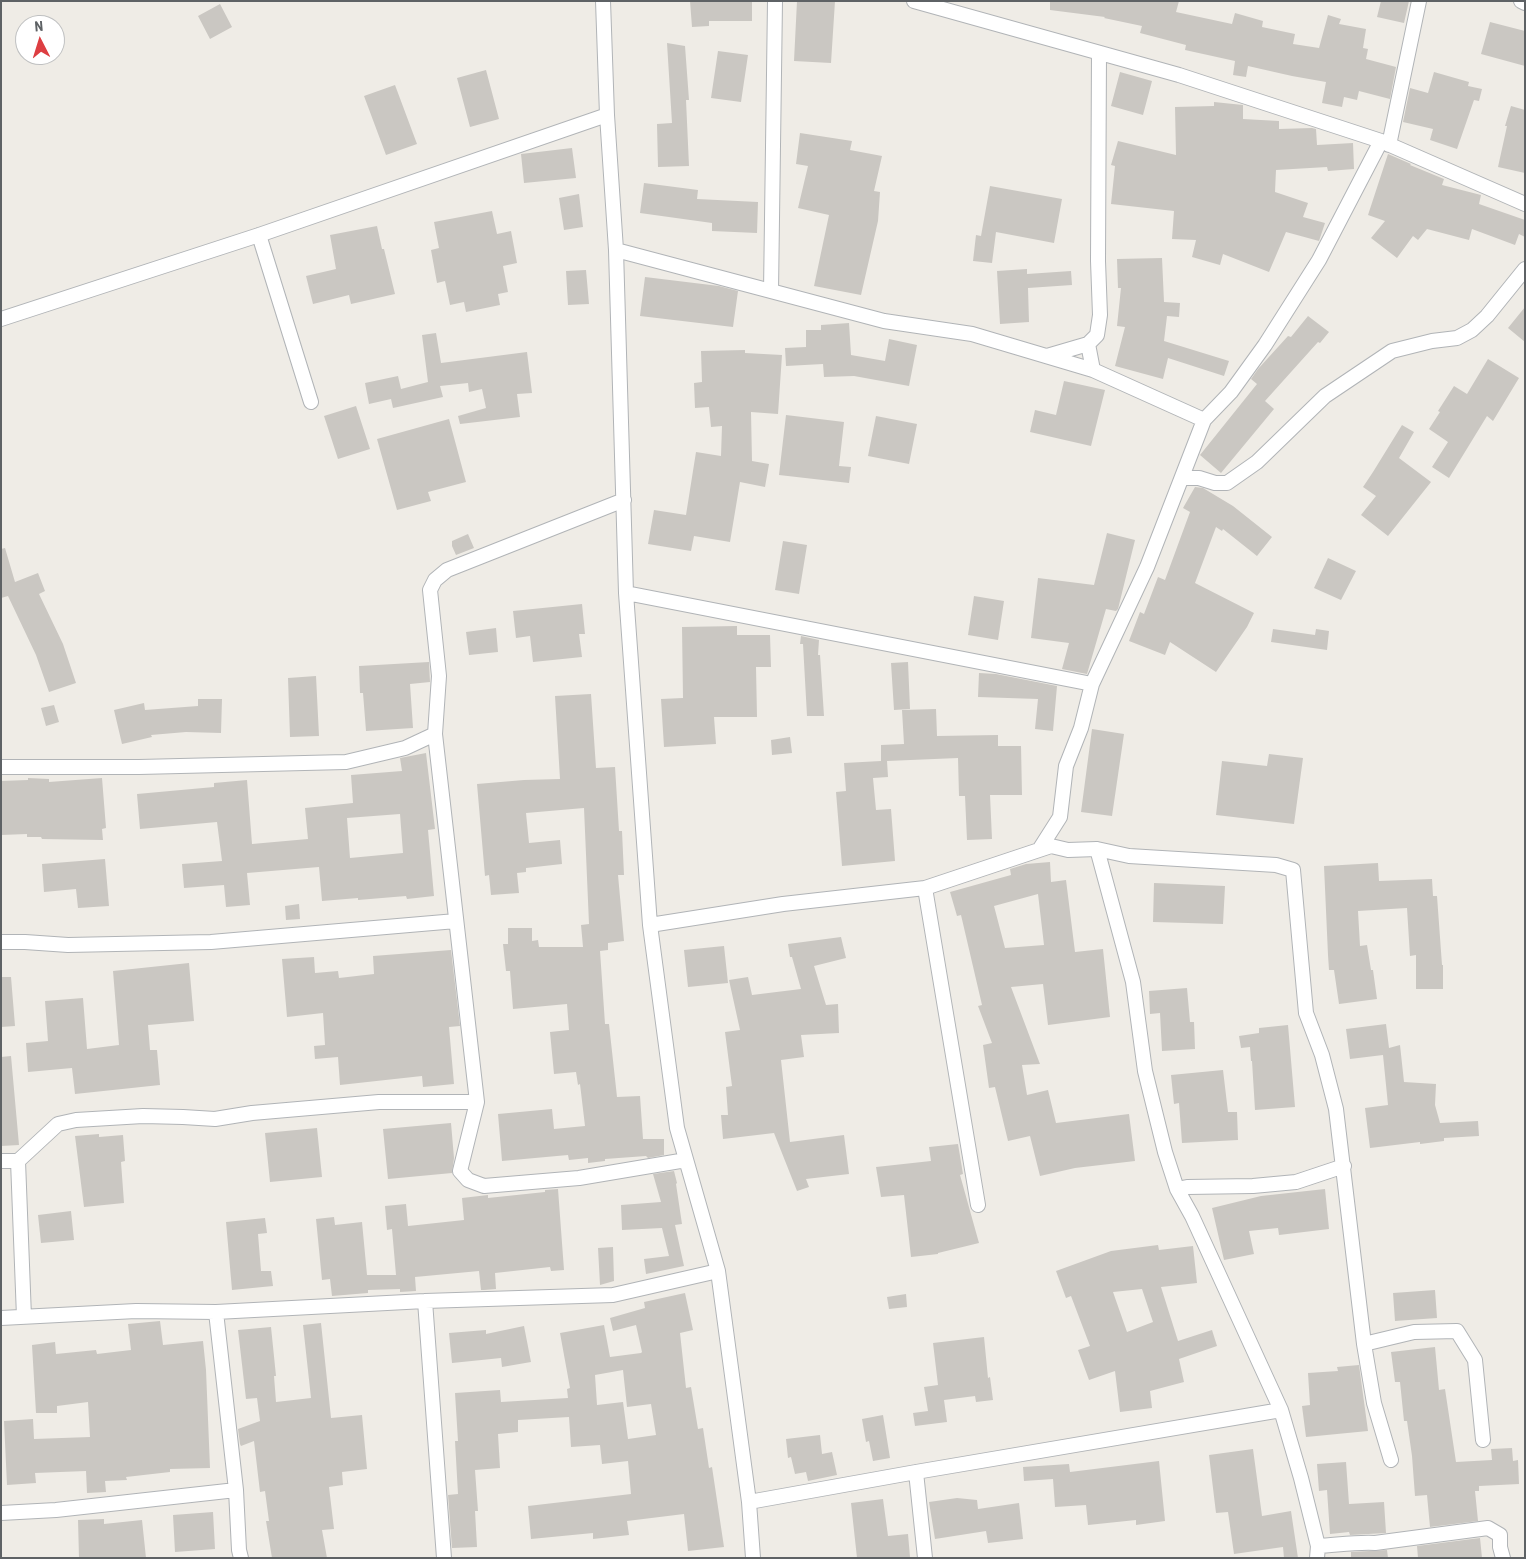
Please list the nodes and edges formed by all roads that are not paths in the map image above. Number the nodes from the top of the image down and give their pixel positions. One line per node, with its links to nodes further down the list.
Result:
1 (603, 1): 9 (street)
2 (775, 1): 15 (street)
3 (914, 1): 7 (street)
4 (1419, 1): 10 (street)
5 (1521, 1): 6 (street)
6 (1525, 3)
7 (940, 5): 8 (street)
8 (1099, 53): 10 (street); 17 (street)
9 (607, 115): 12 (street); 13 (street)
10 (1385, 143): 11 (street); 21 (street)
11 (1525, 204)
12 (259, 236): 16 (street); 20 (street)
13 (616, 250): 15 (street); 23 (street)
14 (1525, 269): 22 (street)
15 (771, 291): 18 (street)
16 (1, 320)
17 (1088, 344): 18 (street); 19 (street)
18 (1047, 356): 19 (street)
19 (1092, 370): 21 (street)
20 (311, 402)
21 (1204, 420): 22 (street)
22 (1183, 478): 25 (street)
23 (624, 500): 24 (street); 26 (street)
24 (626, 594): 25 (street); 32 (street)
25 (1092, 684): 29 (street)
26 (435, 734): 27 (street); 31 (street)
27 (1, 767)
28 (1097, 849): 29 (street); 38 (street); 39 (street)
29 (1039, 850): 30 (street)
30 (926, 888): 32 (street); 40 (street)
31 (456, 922): 33 (street); 34 (street)
32 (650, 925): 36 (street)
33 (1, 942)
34 (477, 1102): 36 (street); 37 (street)
35 (1, 1160): 37 (street)
36 (686, 1160): 41 (street)
37 (18, 1161): 44 (street)
38 (1344, 1166): 39 (street); 46 (street)
39 (1177, 1189): 47 (street)
40 (978, 1205)
41 (718, 1271): 42 (street); 52 (street)
42 (425, 1300): 43 (street); 56 (street)
43 (216, 1312): 44 (street); 51 (street)
44 (24, 1317): 45 (street)
45 (1, 1318)
46 (1364, 1344): 48 (street); 49 (street)
47 (1280, 1410): 50 (street); 54 (street)
48 (1483, 1440)
49 (1391, 1460)
50 (916, 1472): 52 (street); 58 (street)
51 (236, 1490): 53 (street); 55 (street)
52 (749, 1502): 57 (street)
53 (1, 1513)
54 (1317, 1552): 59 (street)
55 (241, 1558)
56 (444, 1558)
57 (753, 1558)
58 (926, 1558)
59 (1503, 1558)

